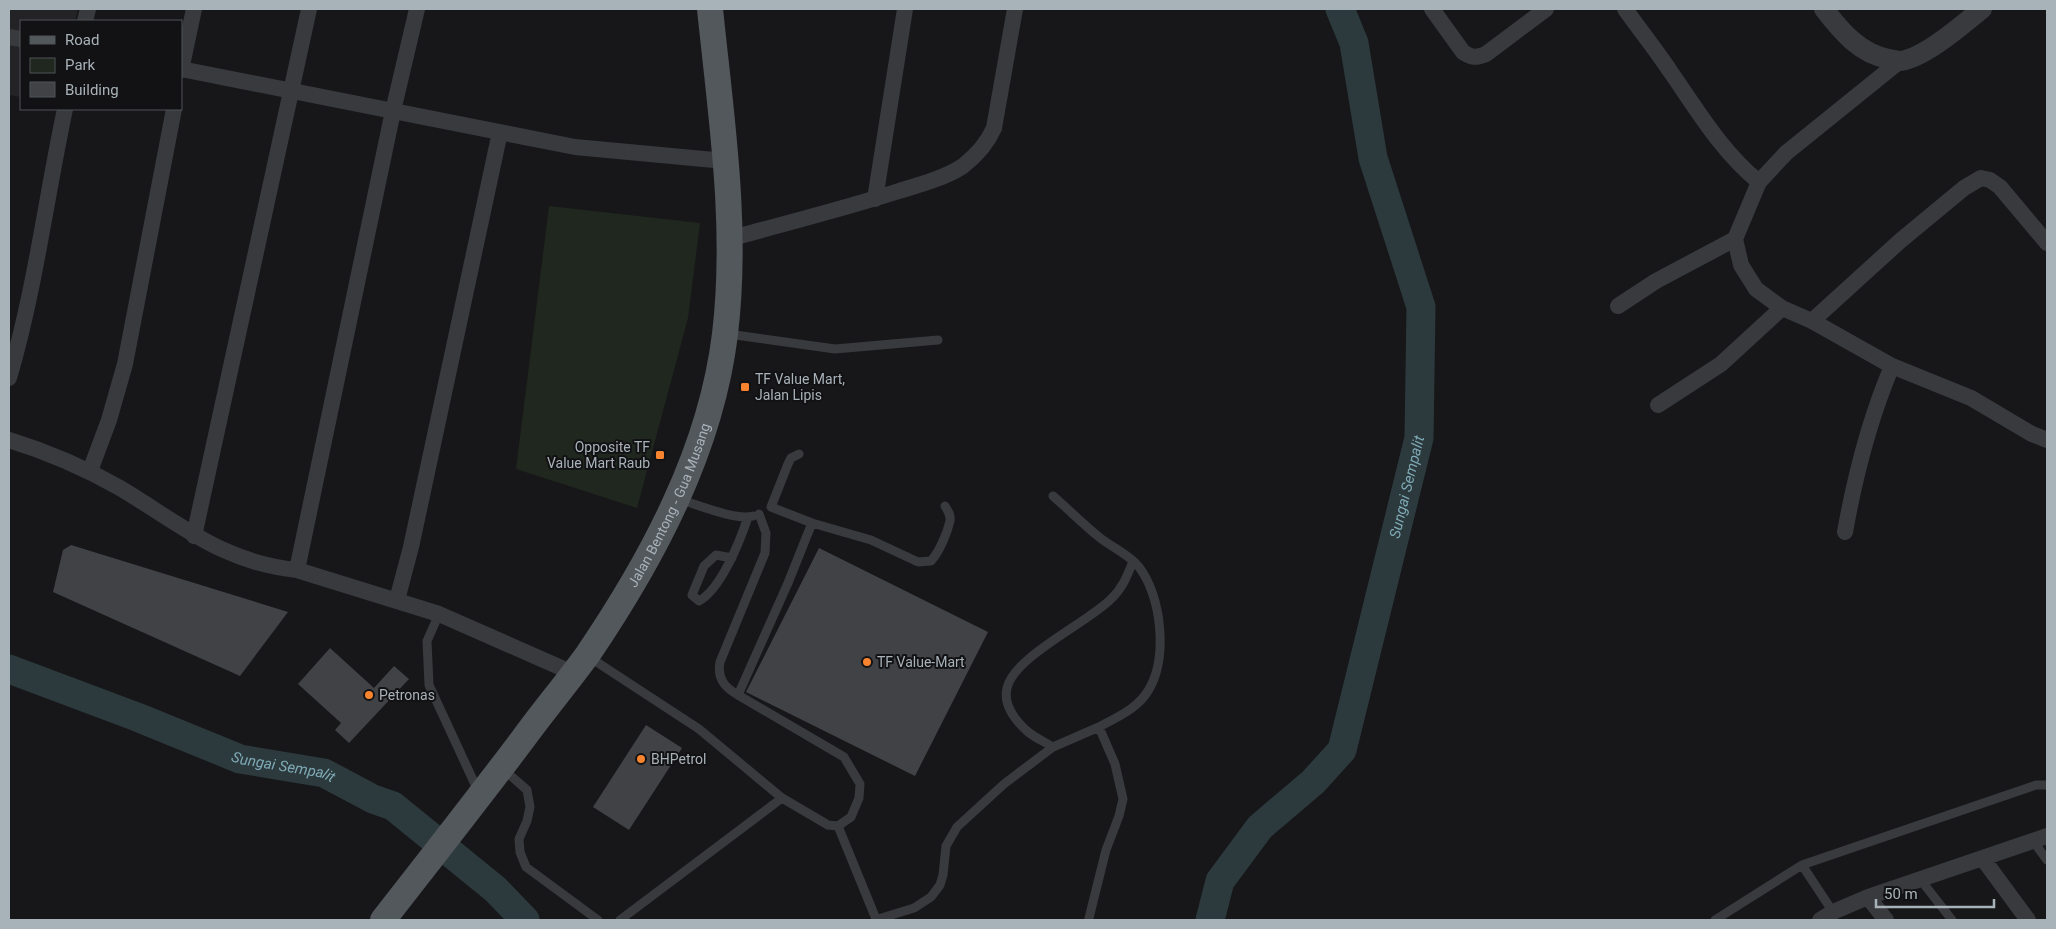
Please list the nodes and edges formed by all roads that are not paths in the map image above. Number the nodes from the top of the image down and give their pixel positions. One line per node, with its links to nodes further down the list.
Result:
1 (194, 9): 13 (street)
2 (309, 9): 15 (street)
3 (416, 9): 18 (street)
4 (710, 9): 20 (main road, Jalan Bentong - Gua Musang)
5 (905, 9): 22 (street)
6 (1015, 9): 22 (street)
7 (1432, 9): 8 (street)
8 (1546, 9)
9 (1625, 9): 21 (street)
10 (1824, 9): 12 (street)
11 (1982, 9): 12 (street)
12 (1900, 61): 21 (street)
13 (182, 64)
14 (182, 69): 15 (street)
15 (290, 91): 18 (street); 46 (street)
16 (65, 110): 32 (street)
17 (174, 110): 37 (street)
18 (393, 111): 19 (street); 49 (street)
19 (500, 132): 20 (street); 50 (street)
20 (725, 161): 23 (main road, Jalan Bentong - Gua Musang)
21 (1759, 182): 24 (street)
22 (875, 199): 23 (street)
23 (729, 239): 29 (main road, Jalan Bentong - Gua Musang)
24 (1735, 239): 26 (street); 27 (street)
25 (2047, 243): 28 (street)
26 (1618, 306)
27 (1782, 308): 28 (street); 33 (street)
28 (1812, 321): 31 (street)
29 (725, 334): 30 (lane); 39 (main road, Jalan Bentong - Gua Musang)
30 (938, 340)
31 (1892, 366): 35 (street); 45 (street)
32 (9, 378)
33 (1658, 405)
34 (9, 440): 37 (street)
35 (2047, 440)
36 (799, 454): 41 (lane)
37 (90, 471): 46 (street)
38 (1053, 496): 48 (lane)
39 (676, 498): 43 (lane); 52 (main road, Jalan Bentong - Gua Musang)
40 (945, 506): 44 (lane)
41 (771, 507): 42 (lane); 44 (lane)
42 (759, 514): 43 (lane); 53 (lane)
43 (748, 518): 47 (lane)
44 (812, 523): 53 (lane)
45 (1844, 532)
46 (194, 536): 49 (street)
47 (732, 558): 47 (lane)
48 (1133, 561): 54 (lane); 55 (lane)
49 (297, 570): 50 (street)
50 (397, 600): 51 (street)
51 (439, 614): 52 (street); 58 (lane)
52 (580, 664): 56 (main road, Jalan Bentong - Gua Musang); 59 (lane)
53 (738, 695): 60 (lane)
54 (1099, 727): 55 (lane); 68 (lane)
55 (1053, 748): 69 (lane)
56 (501, 767): 58 (main road, Jalan Bentong - Gua Musang); 71 (lane)
57 (2047, 784): 64 (lane)
58 (480, 795): 70 (main road, Jalan Bentong - Gua Musang)
59 (782, 798): 60 (lane); 72 (lane)
60 (838, 826): 69 (lane)
61 (2040, 838): 62 (street); 63 (lane)
62 (1983, 859): 65 (street); 76 (street)
63 (2047, 860)
64 (1802, 865): 67 (lane); 73 (lane)
65 (1920, 879): 66 (street); 75 (lane)
66 (1868, 897): 67 (street); 74 (street)
67 (1826, 916)
68 (1089, 918)
69 (876, 919)
70 (383, 920)
71 (598, 920)
72 (620, 920)
73 (1715, 920)
74 (1886, 920)
75 (1952, 920)
76 (2028, 920)

